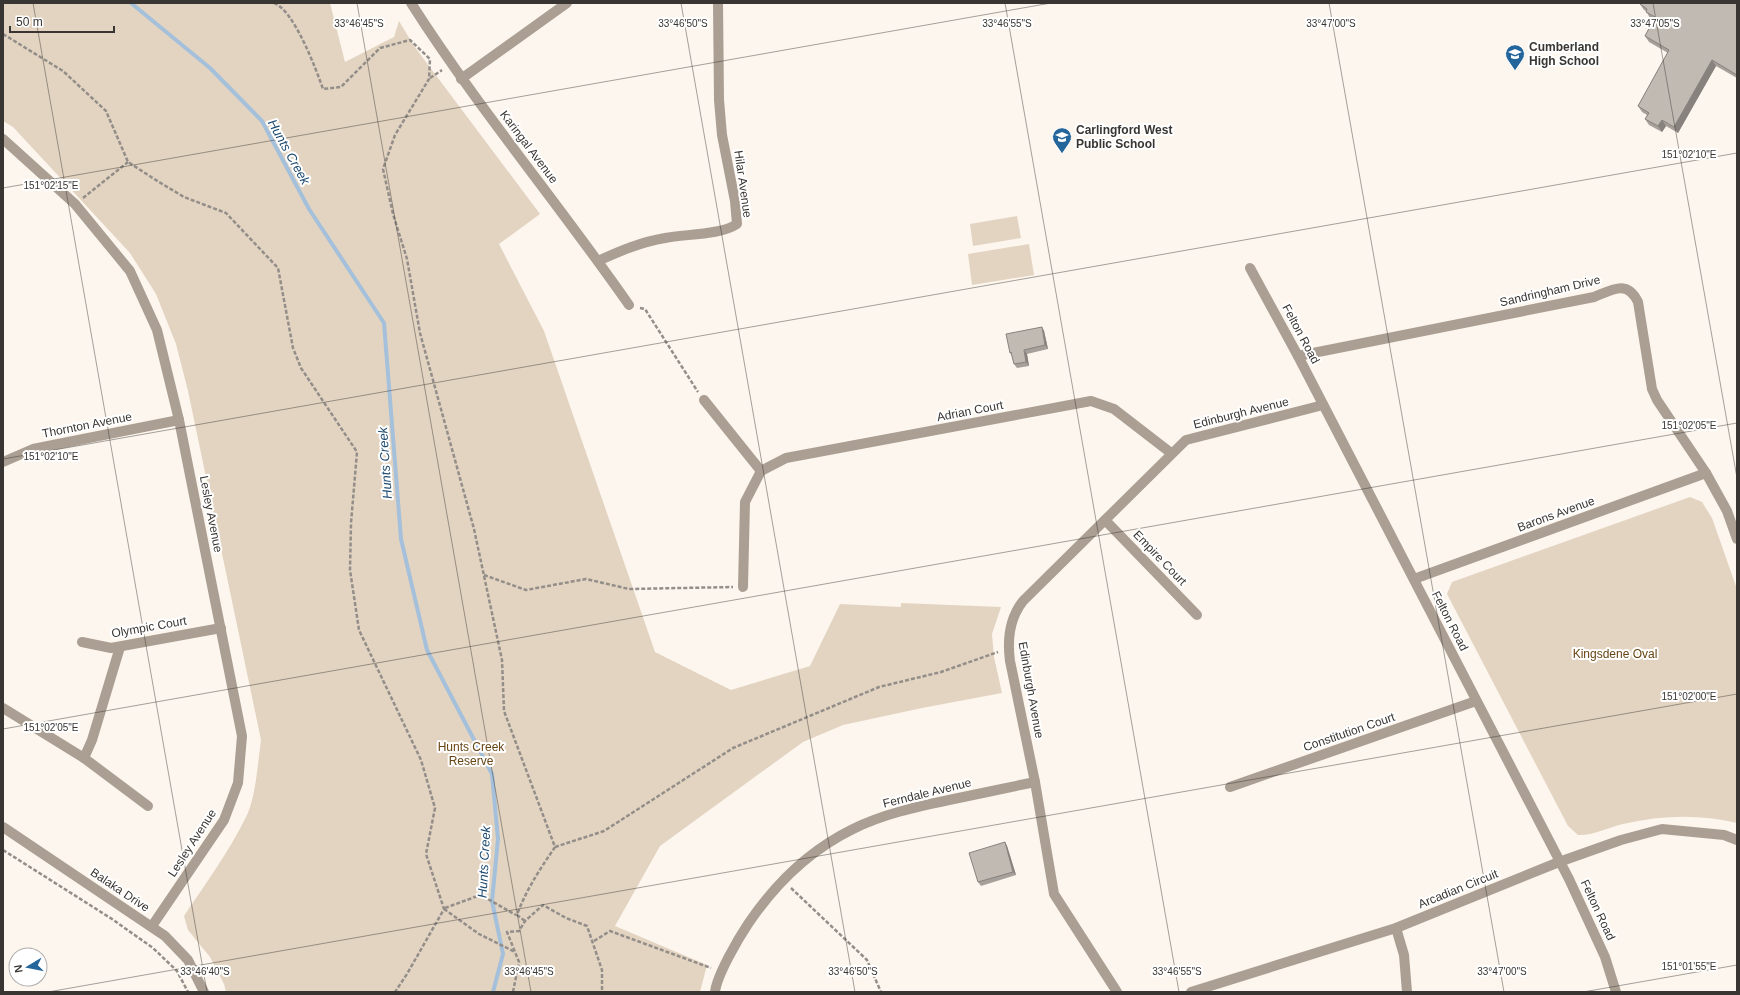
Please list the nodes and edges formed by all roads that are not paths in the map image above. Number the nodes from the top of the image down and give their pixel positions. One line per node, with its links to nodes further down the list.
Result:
1 (411, 3): 4 (street, Karingal Avenue)
2 (567, 3): 4 (street)
3 (718, 3): 6 (street, Hilar Avenue)
4 (461, 79): 6 (street, Karingal Avenue)
5 (3, 138): 12 (street, Lesley Avenue)
6 (598, 261): 8 (street, Karingal Avenue)
7 (1250, 268): 9 (street, Felton Road)
8 (629, 305)
9 (1298, 356): 11 (street, Felton Road); 16 (street, Sandringham Drive)
10 (704, 400): 15 (street)
11 (1323, 405): 13 (street, Edinburgh Avenue); 19 (street, Felton Road)
12 (179, 420): 14 (street, Thornton Avenue); 22 (street, Lesley Avenue)
13 (1171, 454): 15 (street, Adrian Court); 17 (street, Edinburgh Avenue)
14 (3, 462)
15 (761, 471): 20 (street)
16 (1706, 473): 18 (street, Sandringham Drive); 19 (street, Barons Avenue)
17 (1105, 520): 21 (street, Empire Court); 28 (street, Edinburgh Avenue)
18 (1737, 539)
19 (1414, 579): 25 (street, Felton Road)
20 (743, 587)
21 (1197, 615)
22 (221, 628): 24 (street, Olympic Court); 34 (street, Lesley Avenue)
23 (82, 642): 24 (street, Olympic Court)
24 (120, 647): 27 (street)
25 (1476, 701): 29 (street, Constitution Court); 33 (street, Felton Road)
26 (3, 708): 27 (street)
27 (84, 758): 30 (street)
28 (1035, 782): 37 (street, Ferndale Avenue); 38 (street, Edinburgh Avenue)
29 (1230, 787)
30 (148, 806)
31 (3, 827): 34 (street, Balaka Drive)
32 (1737, 840): 33 (street, Arcadian Circuit)
33 (1559, 862): 35 (street, Arcadian Circuit); 41 (street, Felton Road)
34 (152, 926): 36 (street, Balaka Drive)
35 (1396, 928): 39 (street, Arcadian Circuit); 40 (street)
36 (204, 992)
37 (715, 992)
38 (1117, 992)
39 (1190, 992)
40 (1407, 992)
41 (1616, 992)

